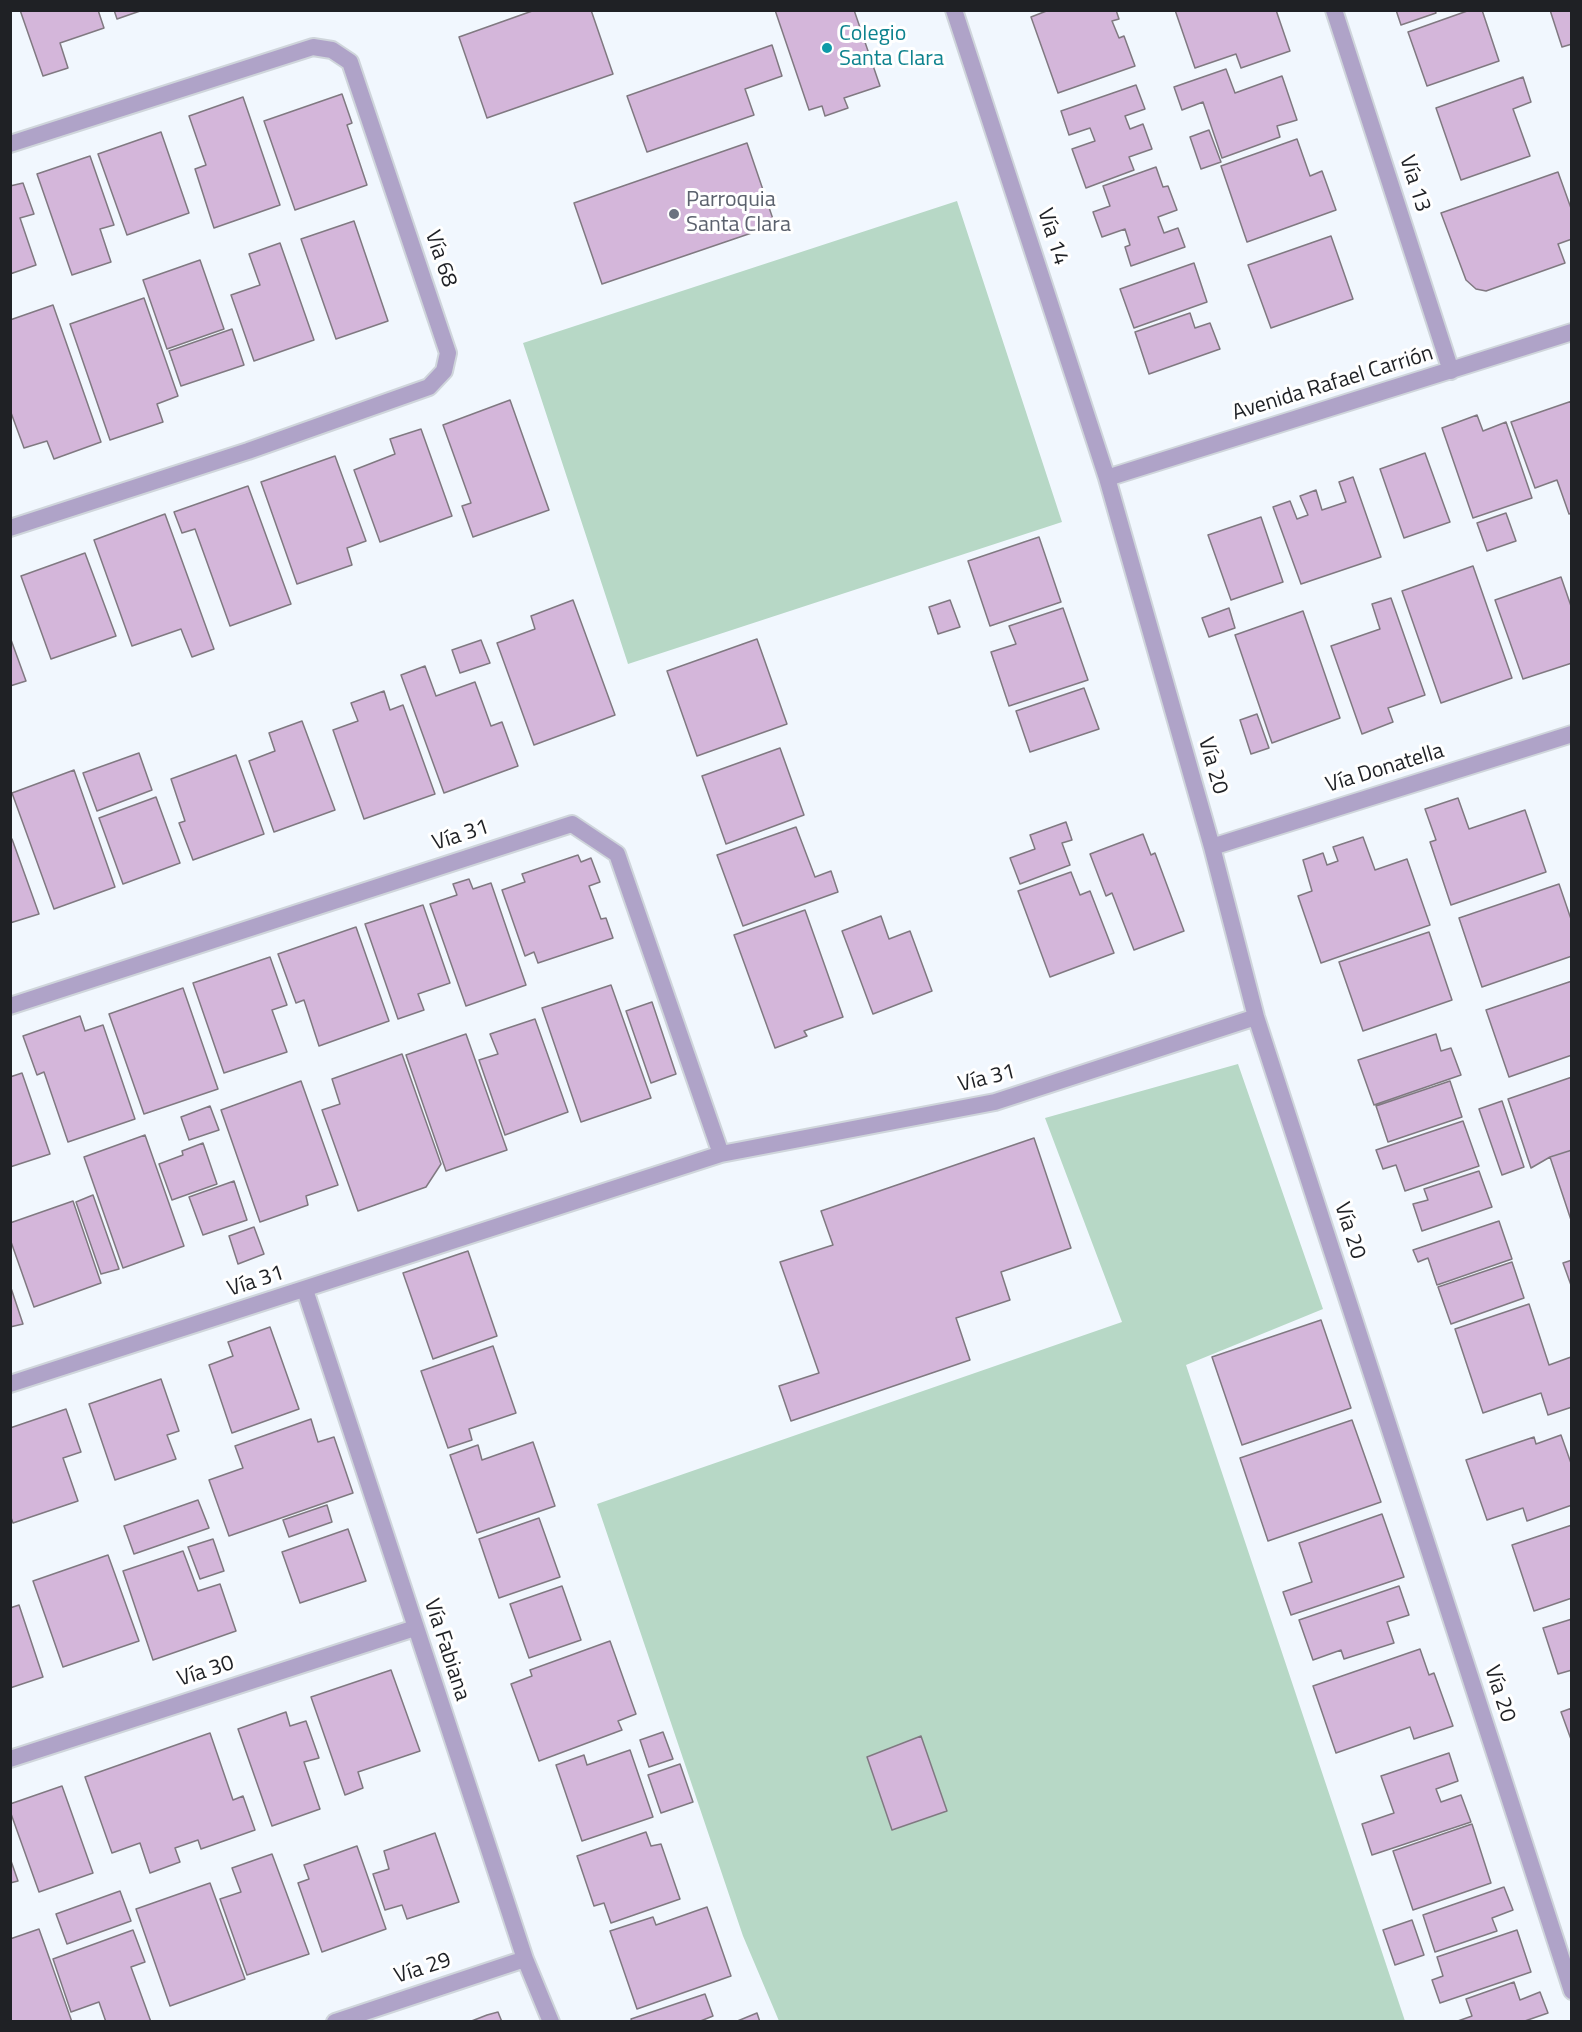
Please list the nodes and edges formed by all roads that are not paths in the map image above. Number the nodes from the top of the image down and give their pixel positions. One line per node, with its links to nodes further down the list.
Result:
1 (954, 10): 6 (street, Vía 14)
2 (1334, 10): 5 (street, Vía 13)
3 (10, 144): 7 (street, Vía 68)
4 (1572, 332): 5 (street, Avenida Rafael Carrión)
5 (1451, 371): 6 (street, Avenida Rafael Carrión)
6 (1107, 478): 9 (street, Vía 20)
7 (10, 528)
8 (1570, 737): 9 (street, Vía Donatella)
9 (1212, 847): 11 (street, Vía 20)
10 (10, 1006): 12 (street, Vía 31)
11 (1256, 1017): 12 (street, Vía 31); 18 (street, Vía 20)
12 (721, 1154): 13 (street, Vía 31)
13 (305, 1290): 14 (street, Vía 31); 15 (street, Vía Fabiana)
14 (10, 1384)
15 (416, 1628): 16 (street, Vía 30); 17 (street, Vía Fabiana)
16 (10, 1759)
17 (525, 1959): 19 (street, Vía 29); 20 (street, Vía Fabiana)
18 (1572, 1991)
19 (334, 2022)
20 (551, 2022)

